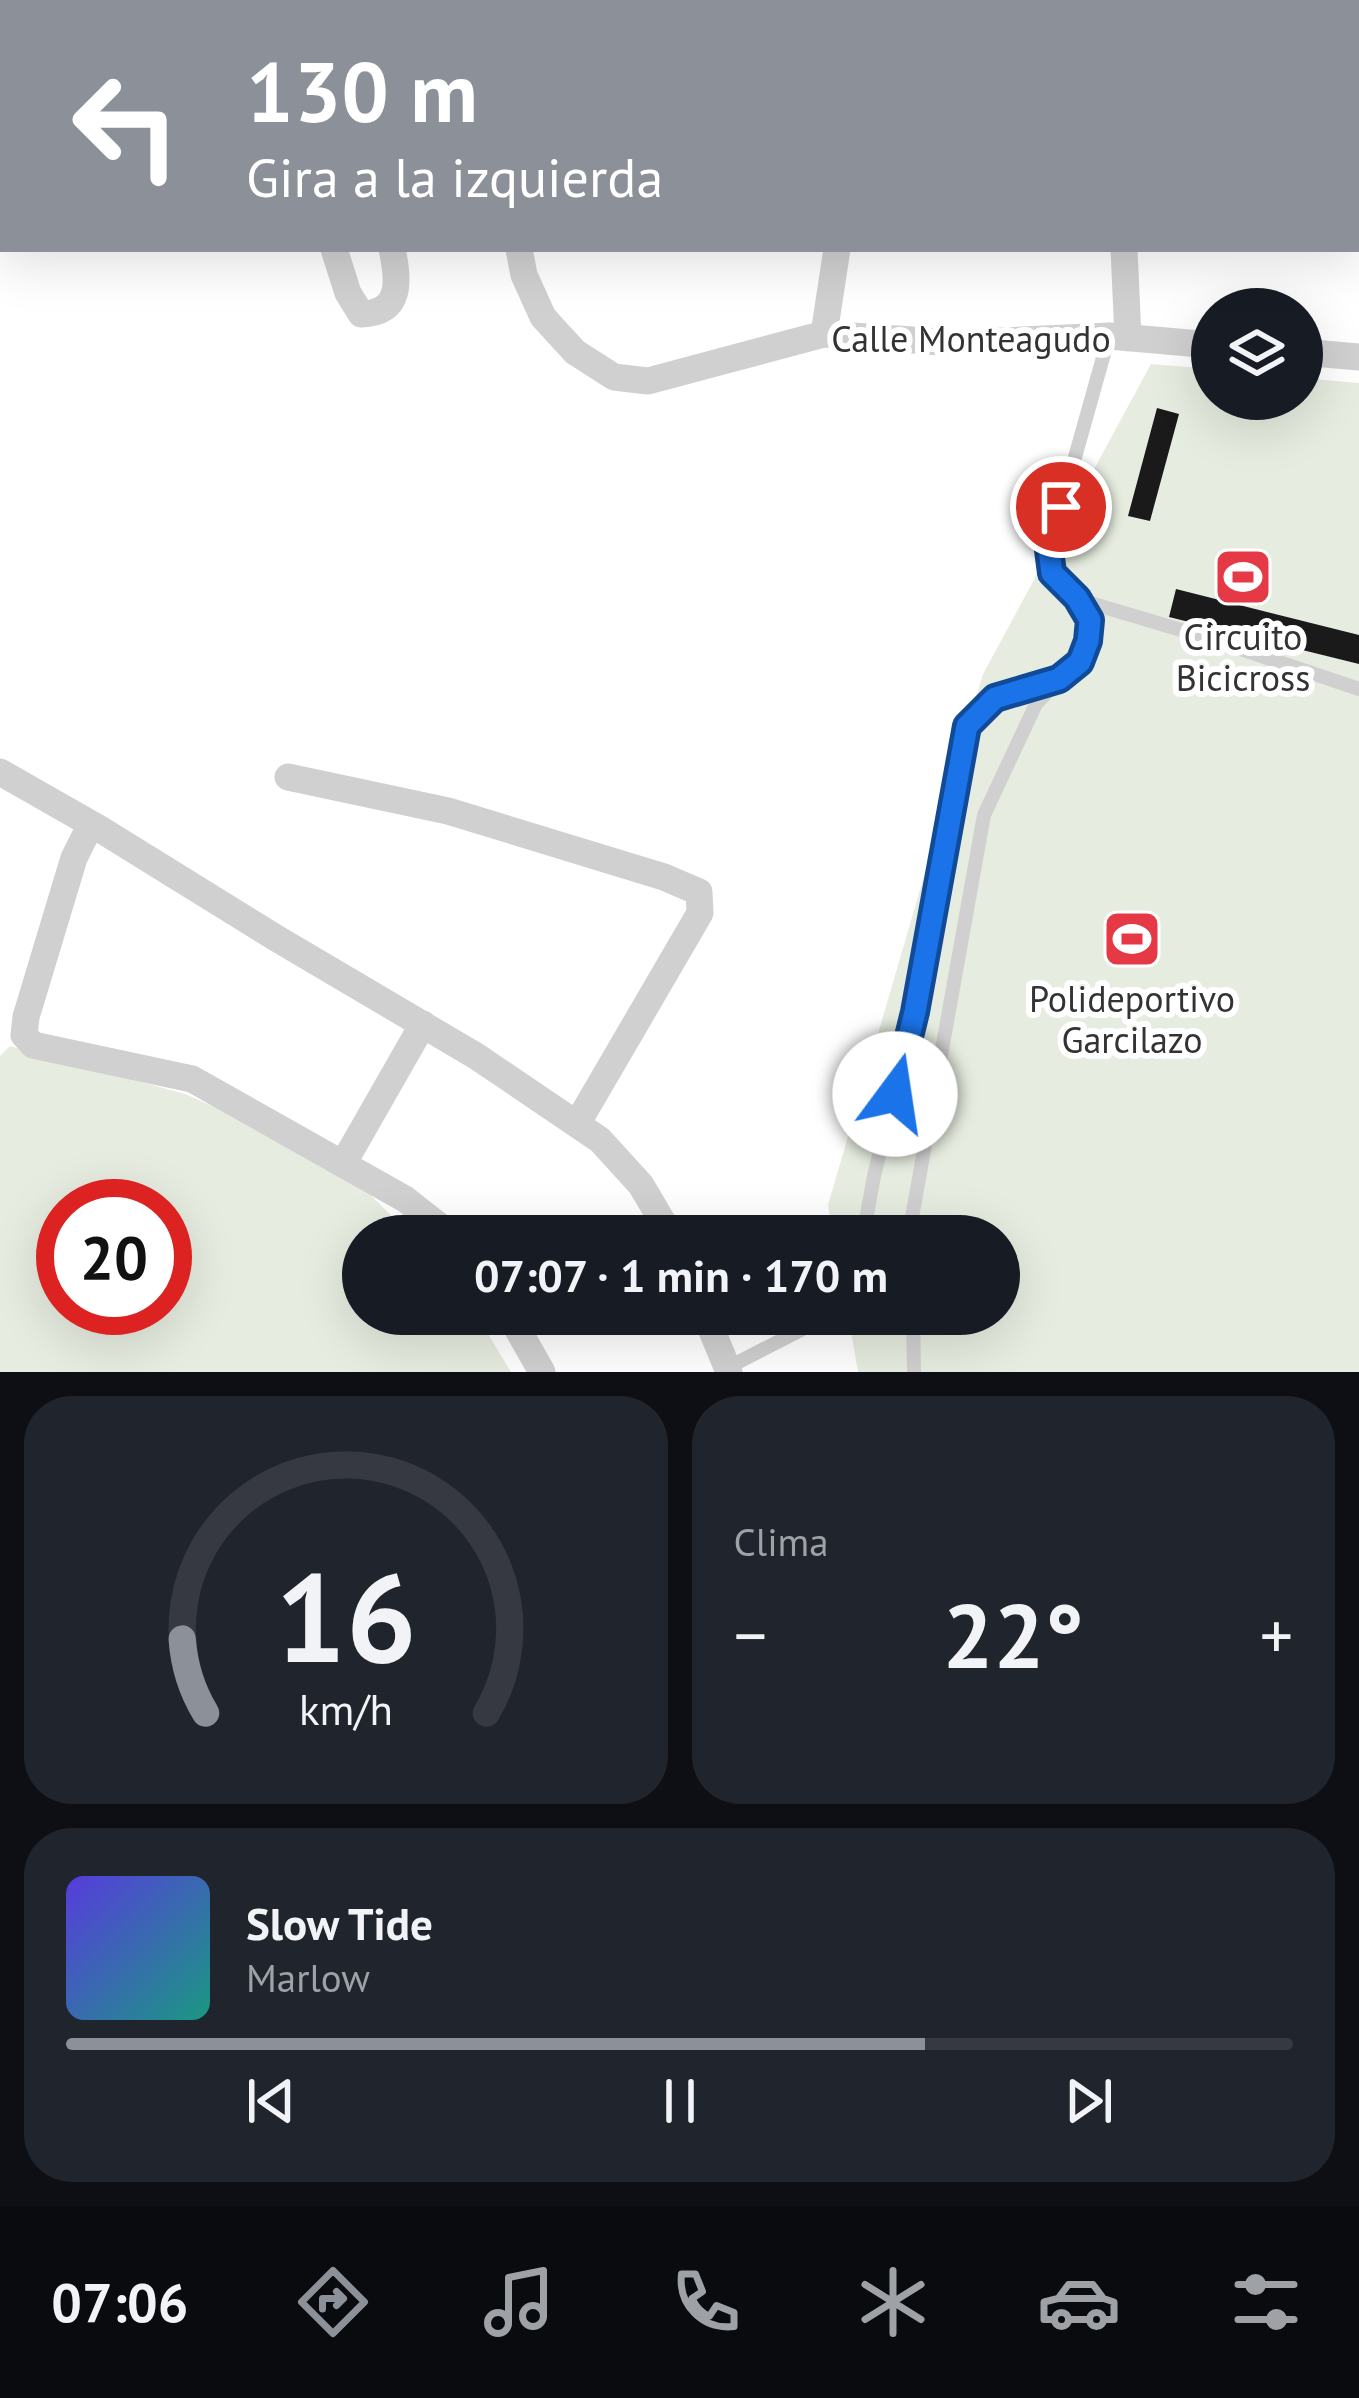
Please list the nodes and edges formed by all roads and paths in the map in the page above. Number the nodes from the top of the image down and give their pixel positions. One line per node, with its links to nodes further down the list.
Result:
1 (335, 252): 2 (street)
2 (393, 252)
3 (520, 252): 6 (street, Calle Monteagudo)
4 (837, 252): 6 (street)
5 (1124, 252): 7 (street)
6 (824, 334): 7 (street, Calle Monteagudo)
7 (1119, 337): 8 (street, Calle Monteagudo); 11 (lane)
8 (1191, 343)
9 (1323, 354): 10 (street)
10 (1359, 357)
11 (1077, 598): 12 (lane); 13 (lane)
12 (1059, 679): 22 (lane); 23 (lane)
13 (1359, 689)
14 (0, 772): 16 (street)
15 (288, 776): 18 (street)
16 (91, 824): 17 (street); 19 (street)
17 (423, 1024): 18 (street); 19 (street)
18 (577, 1124): 21 (street)
19 (343, 1164): 20 (street)
20 (425, 1215)
21 (659, 1215)
22 (867, 1215)
23 (911, 1215)
24 (521, 1335): 29 (street)
25 (714, 1335): 28 (street)
26 (793, 1335): 28 (lane)
27 (913, 1335): 30 (lane)
28 (728, 1370)
29 (542, 1372)
30 (914, 1372)

